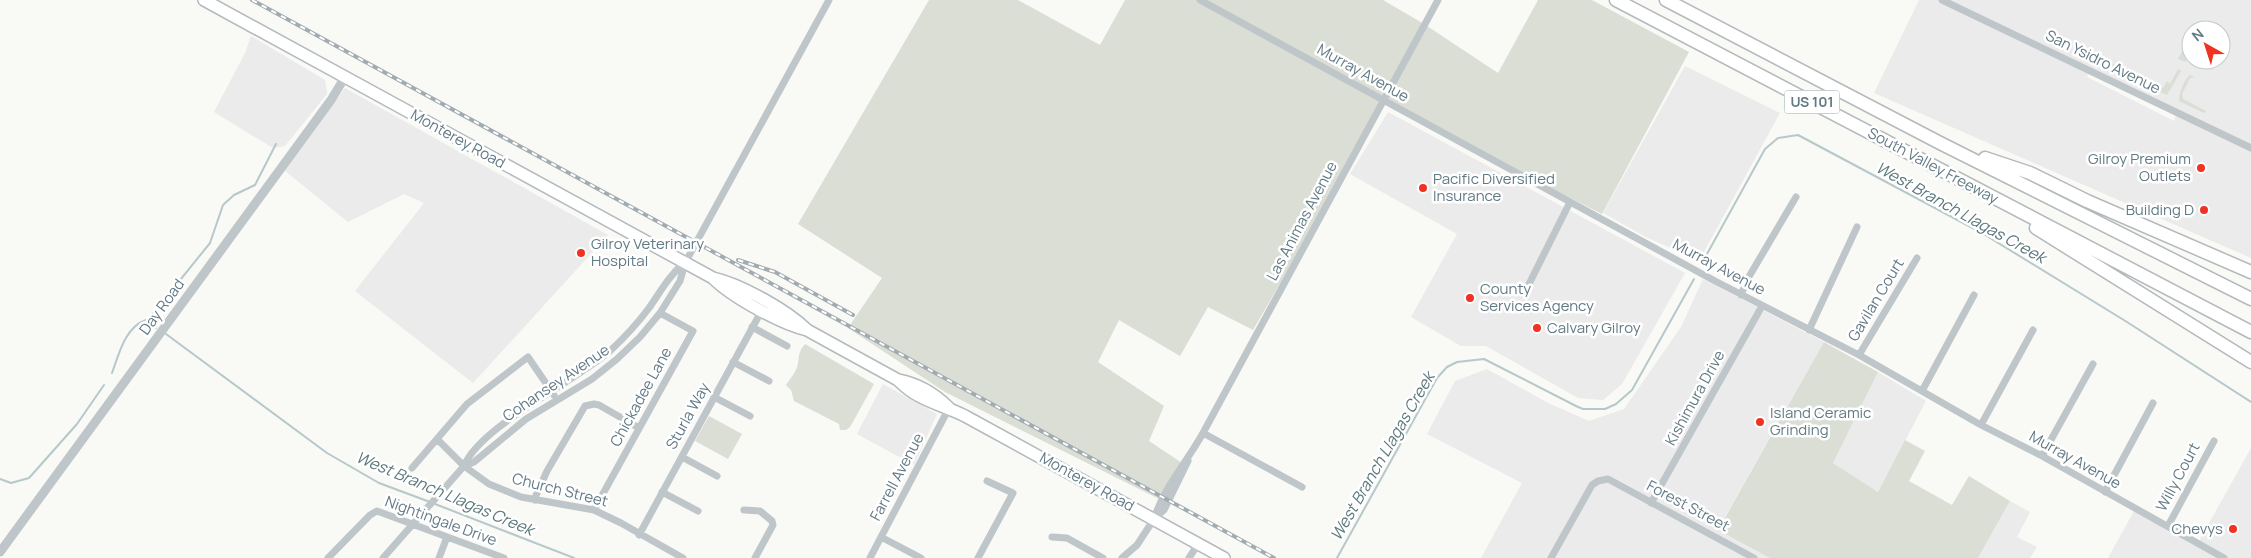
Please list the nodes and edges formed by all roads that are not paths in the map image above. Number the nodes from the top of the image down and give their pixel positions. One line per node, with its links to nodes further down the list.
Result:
1 (204, 0): 8 (main road, Monterey Road)
2 (829, 0): 17 (street, Cohansey Avenue)
3 (1200, 0): 9 (street, Murray Avenue)
4 (1438, 0): 9 (street, Las Animas Avenue)
5 (1616, 0): 14 (highway, South Valley Freeway / US 101)
6 (1666, 0): 10 (highway, South Valley Freeway / US 101)
7 (1942, 0): 11 (street, San Ysidro Avenue)
8 (345, 77): 17 (main road, Monterey Road); 72 (street, Day Road)
9 (1383, 100): 13 (street, Murray Avenue); 47 (street, Las Animas Avenue)
10 (1940, 143): 18 (highway); 23 (highway, South Valley Freeway / US 101)
11 (2251, 148)
12 (1796, 197): 21 (street)
13 (1570, 202): 20 (street); 21 (street, Murray Avenue)
14 (2007, 204): 31 (highway, South Valley Freeway / US 101); 35 (highway)
15 (1857, 227): 29 (street)
16 (1917, 258): 33 (street, Gavilan Court)
17 (685, 263): 19 (main road, Monterey Road); 26 (street, Cohansey Avenue); 39 (street, Cohansey Avenue)
18 (2251, 272)
19 (713, 278): 25 (main road, Monterey Road); 28 (main road, Monterey Road)
20 (1528, 286)
21 (1741, 295): 24 (street, Murray Avenue)
22 (1974, 295): 38 (street)
23 (2251, 299)
24 (1762, 306): 29 (street, Murray Avenue); 60 (street, Kishimura Drive)
25 (762, 310): 27 (street, Sturla Way); 28 (main road, Monterey Road)
26 (660, 313): 41 (street, Cohansey Avenue); 46 (street, Chickadee Lane)
27 (752, 327): 32 (street); 34 (street, Sturla Way)
28 (807, 330): 43 (main road, Monterey Road)
29 (1809, 330): 33 (street, Murray Avenue)
30 (2033, 330): 45 (street)
31 (2251, 332)
32 (787, 346)
33 (1859, 355): 38 (street, Murray Avenue)
34 (733, 362): 37 (street); 40 (street, Sturla Way)
35 (2251, 362)
36 (2093, 364): 50 (street)
37 (769, 381)
38 (1922, 391): 45 (street, Murray Avenue)
39 (552, 392): 41 (street); 48 (street); 52 (street, Cohansey Avenue)
40 (714, 397): 44 (street); 51 (street, Sturla Way)
41 (558, 401): 52 (street, Cohansey Avenue)
42 (2153, 403): 58 (street)
43 (949, 408): 64 (main road, Monterey Road); 69 (street, Farrell Avenue)
44 (750, 416)
45 (1981, 425): 50 (street, Murray Avenue)
46 (640, 428): 59 (street); 61 (street, Chickadee Lane)
47 (1203, 433): 56 (street); 64 (street, Las Animas Avenue)
48 (437, 439): 52 (street, Church Street); 53 (street)
49 (2214, 441): 66 (street, Willy Court)
50 (2042, 456): 58 (street, Murray Avenue)
51 (682, 457): 54 (street); 57 (street, Sturla Way)
52 (464, 466): 59 (street, Church Street); 65 (street, Cohansey Avenue)
53 (412, 468)
54 (717, 476)
55 (987, 481): 81 (street)
56 (1302, 487)
57 (662, 492): 63 (street); 67 (street, Sturla Way)
58 (2105, 492): 66 (street, Murray Avenue)
59 (534, 500): 61 (street, Church Street)
60 (1651, 503): 86 (street, Forest Street); 87 (street, Forest Street)
61 (594, 510): 67 (street, Church Street)
62 (744, 510): 78 (street)
63 (698, 511)
64 (1154, 519): 71 (main road, Monterey Road); 83 (street, Las Animas Avenue)
65 (413, 523): 68 (street, Nightingale Drive); 73 (street, Nightingale Drive); 74 (street, Cohansey Avenue)
66 (2168, 526): 88 (street, Murray Avenue)
67 (639, 535): 77 (street, Church Street)
68 (447, 537): 75 (street); 76 (street, Nightingale Drive)
69 (881, 537): 79 (street, Farrell Avenue); 80 (street)
70 (1052, 537): 82 (street)
71 (1198, 544): 84 (street); 85 (main road, Monterey Road)
72 (0, 552)
73 (328, 558)
74 (383, 558)
75 (439, 558)
76 (504, 558)
77 (683, 558)
78 (755, 558)
79 (870, 558)
80 (921, 558)
81 (978, 558)
82 (1103, 558)
83 (1122, 558)
84 (1190, 558)
85 (1224, 558)
86 (1551, 558)
87 (1754, 558)
88 (2224, 558)

